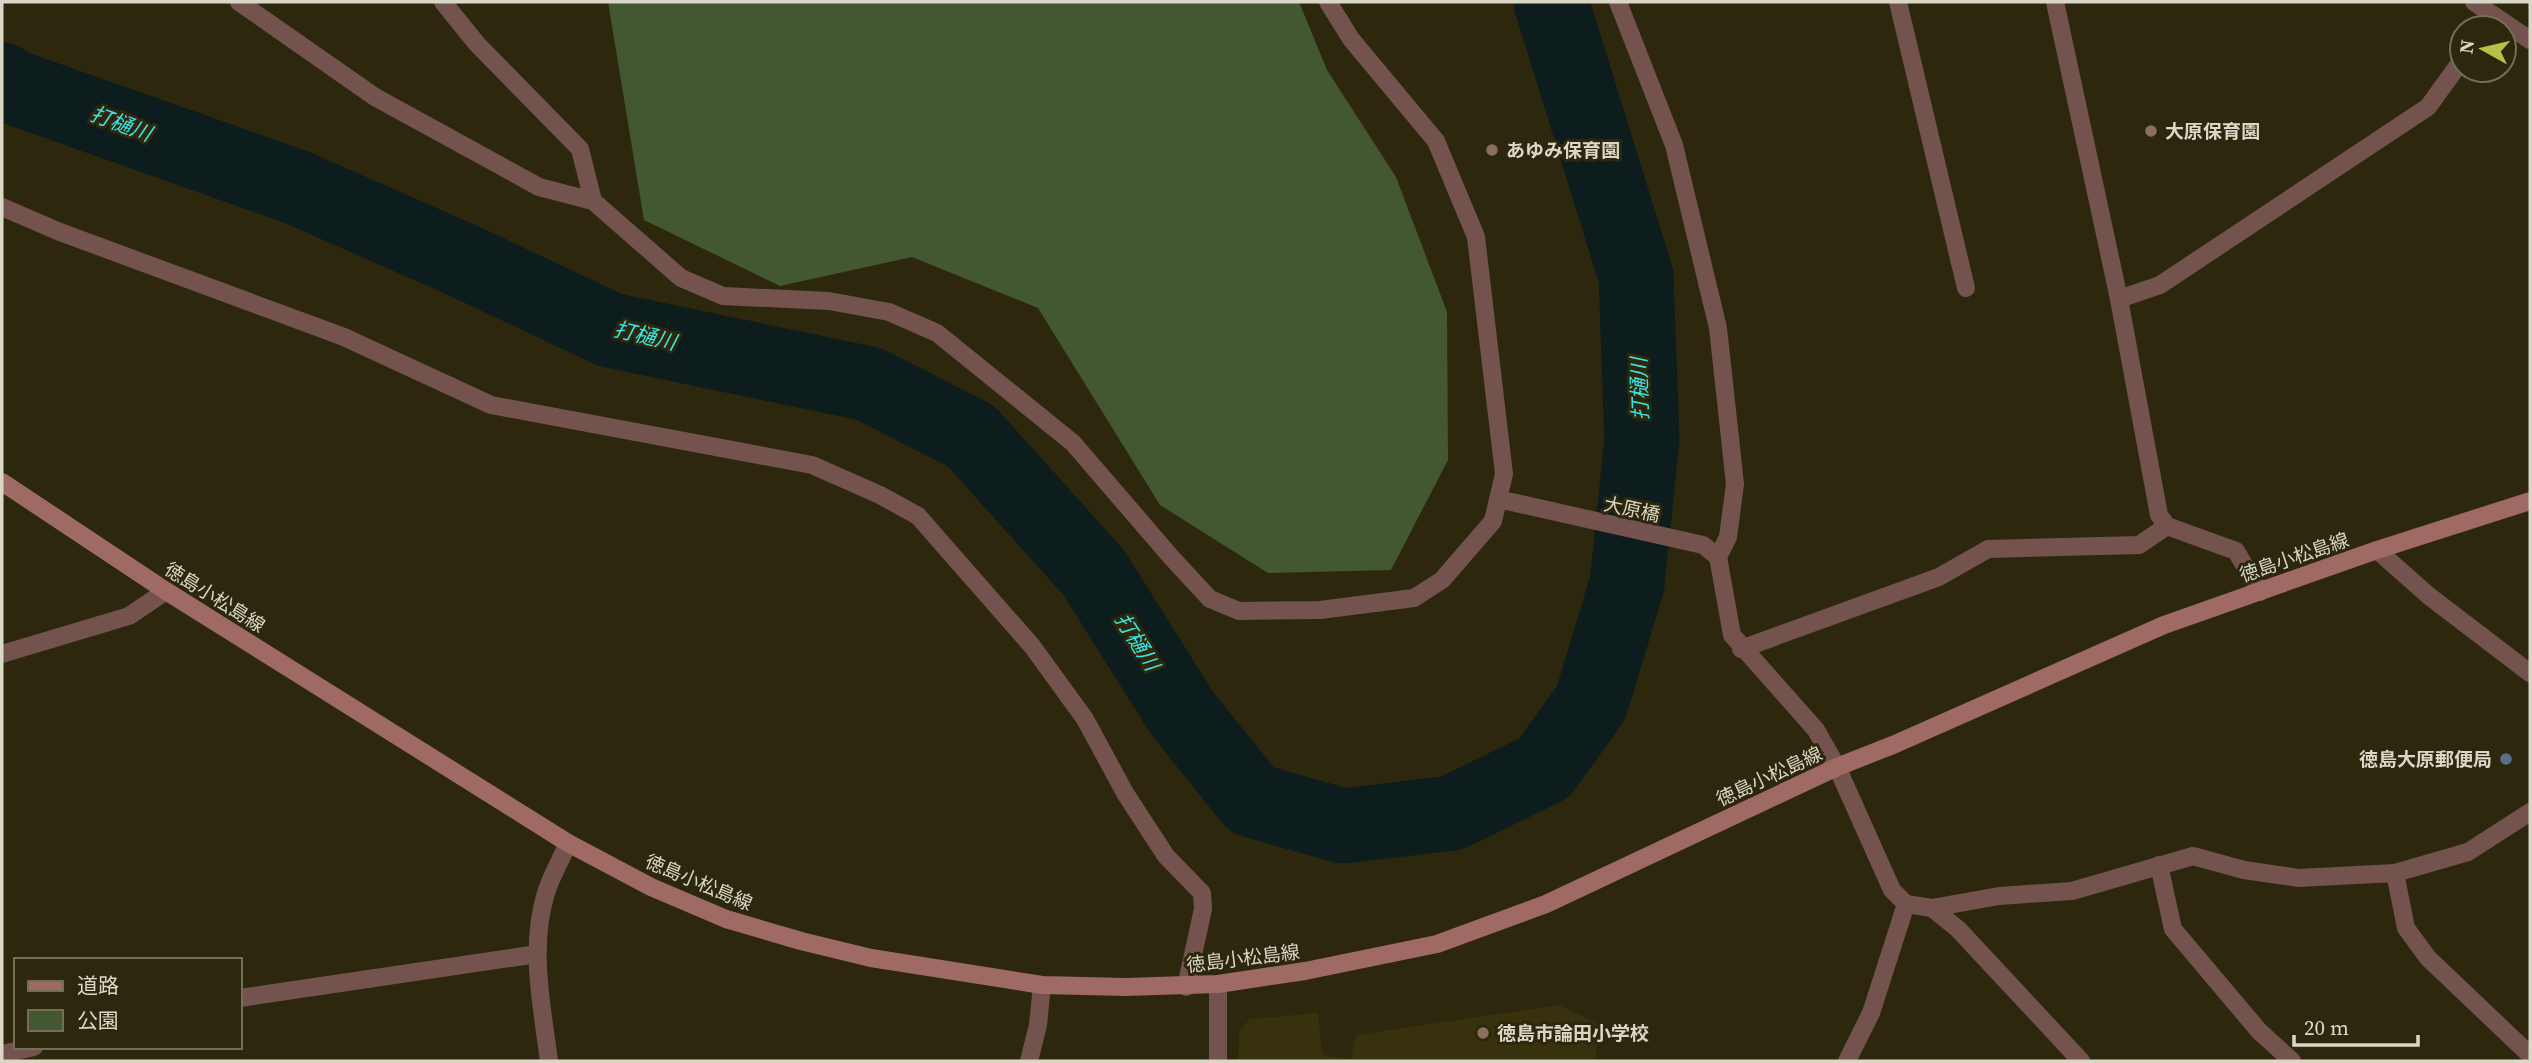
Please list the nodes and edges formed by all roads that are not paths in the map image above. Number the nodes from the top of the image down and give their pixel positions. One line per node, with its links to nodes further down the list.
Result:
1 (239, 2): 10 (street)
2 (443, 2): 10 (street)
3 (1328, 2): 15 (street)
4 (1618, 2): 19 (street)
5 (1898, 2): 12 (street)
6 (2055, 2): 13 (street)
7 (2479, 6): 8 (street)
8 (2530, 40)
9 (2448, 79): 13 (street)
10 (593, 201): 15 (street)
11 (2, 207): 35 (street)
12 (1966, 288)
13 (2119, 299): 17 (street)
14 (2, 482): 20 (main road, 徳島小松島線)
15 (1498, 499): 19 (street, 大原橋)
16 (2530, 501): 18 (main road, 徳島小松島線)
17 (2167, 526): 21 (street); 22 (street)
18 (2377, 550): 21 (main road, 徳島小松島線); 24 (street)
19 (1718, 556): 22 (street)
20 (166, 591): 23 (street); 27 (main road, 徳島小松島線)
21 (2260, 592): 25 (main road, 徳島小松島線)
22 (1741, 649): 25 (street)
23 (2, 654)
24 (2530, 673)
25 (1838, 767): 30 (street); 33 (main road, 徳島小松島線)
26 (2530, 812): 29 (street)
27 (568, 843): 32 (street); 34 (main road, 徳島小松島線)
28 (2159, 865): 29 (street); 31 (street); 45 (street)
29 (2395, 873): 39 (street)
30 (1906, 904): 31 (street); 43 (street)
31 (1932, 908): 44 (street)
32 (537, 954): 36 (street); 40 (street)
33 (1217, 984): 35 (main road, 徳島小松島線); 42 (street)
34 (1042, 985): 35 (main road, 徳島小松島線); 41 (street)
35 (1186, 987)
36 (242, 998)
37 (25, 1049): 38 (street)
38 (2, 1054)
39 (2530, 1055)
40 (549, 1061)
41 (1029, 1061)
42 (1218, 1061)
43 (1847, 1061)
44 (2081, 1061)
45 (2292, 1061)

